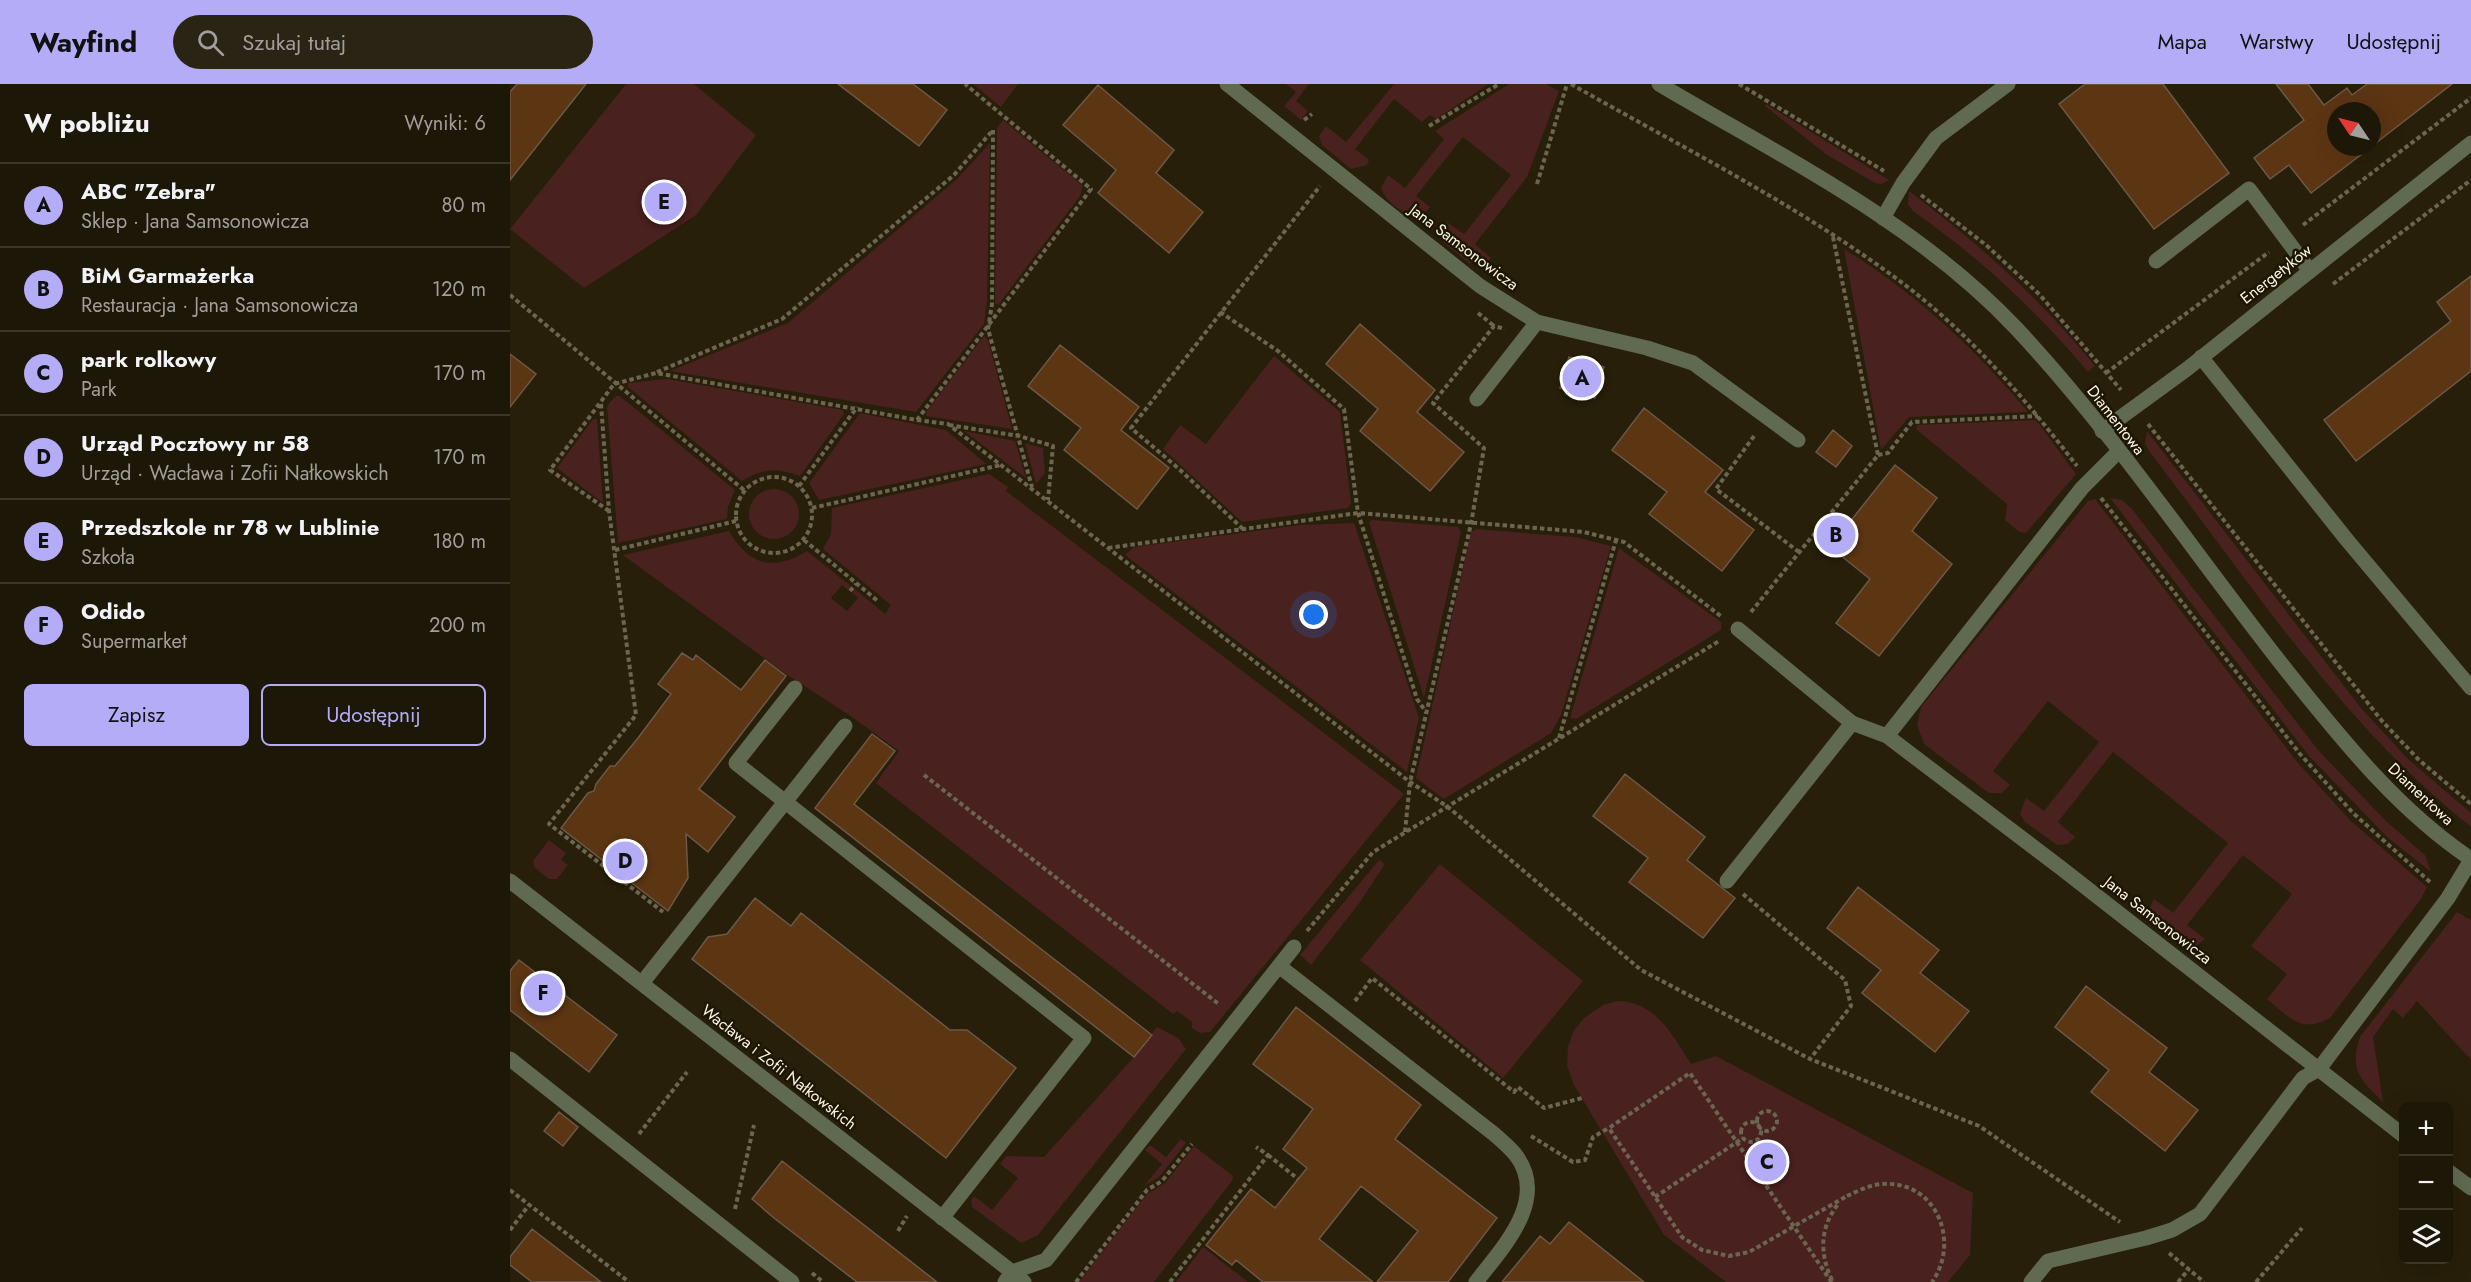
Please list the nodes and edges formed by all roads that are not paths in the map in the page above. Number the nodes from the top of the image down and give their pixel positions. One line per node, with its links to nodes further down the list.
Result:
1 (1227, 84): 8 (street, Jana Samsonowicza)
2 (1659, 84): 5 (street, Diamentowa)
3 (2008, 84): 5 (street)
4 (2471, 143): 7 (street, Energetyków)
5 (1883, 218): 11 (street, Diamentowa)
6 (2156, 261): 7 (street)
7 (2310, 271): 9 (street, Energetyków)
8 (1532, 328): 10 (street); 12 (street, Jana Samsonowicza)
9 (2201, 357): 11 (street, Energetyków); 16 (street)
10 (1477, 399)
11 (2102, 431): 13 (street, Diamentowa)
12 (1798, 440)
13 (2118, 452): 19 (street); 21 (street, Diamentowa)
14 (1738, 629): 17 (street, Jana Samsonowicza)
15 (795, 688): 20 (street)
16 (2471, 688)
17 (1852, 723): 19 (street, Jana Samsonowicza); 23 (street)
18 (845, 726): 20 (street)
19 (1887, 736): 28 (street, Jana Samsonowicza)
20 (785, 802): 26 (street); 32 (street)
21 (2471, 860): 28 (street)
22 (510, 881): 26 (street, Wacława i Zofii Nałkowskich)
23 (1727, 881)
24 (1294, 946): 25 (street)
25 (1279, 966): 33 (street); 35 (street)
26 (642, 983): 32 (street, Wacława i Zofii Nałkowskich)
27 (510, 1059): 34 (street)
28 (2319, 1069): 29 (street, Jana Samsonowicza); 36 (street)
29 (2399, 1133)
30 (2453, 1175): 31 (street)
31 (2471, 1188)
32 (942, 1218): 33 (street, Wacława i Zofii Nałkowskich)
33 (1014, 1279)
34 (792, 1282)
35 (1476, 1282)
36 (2031, 1282)

